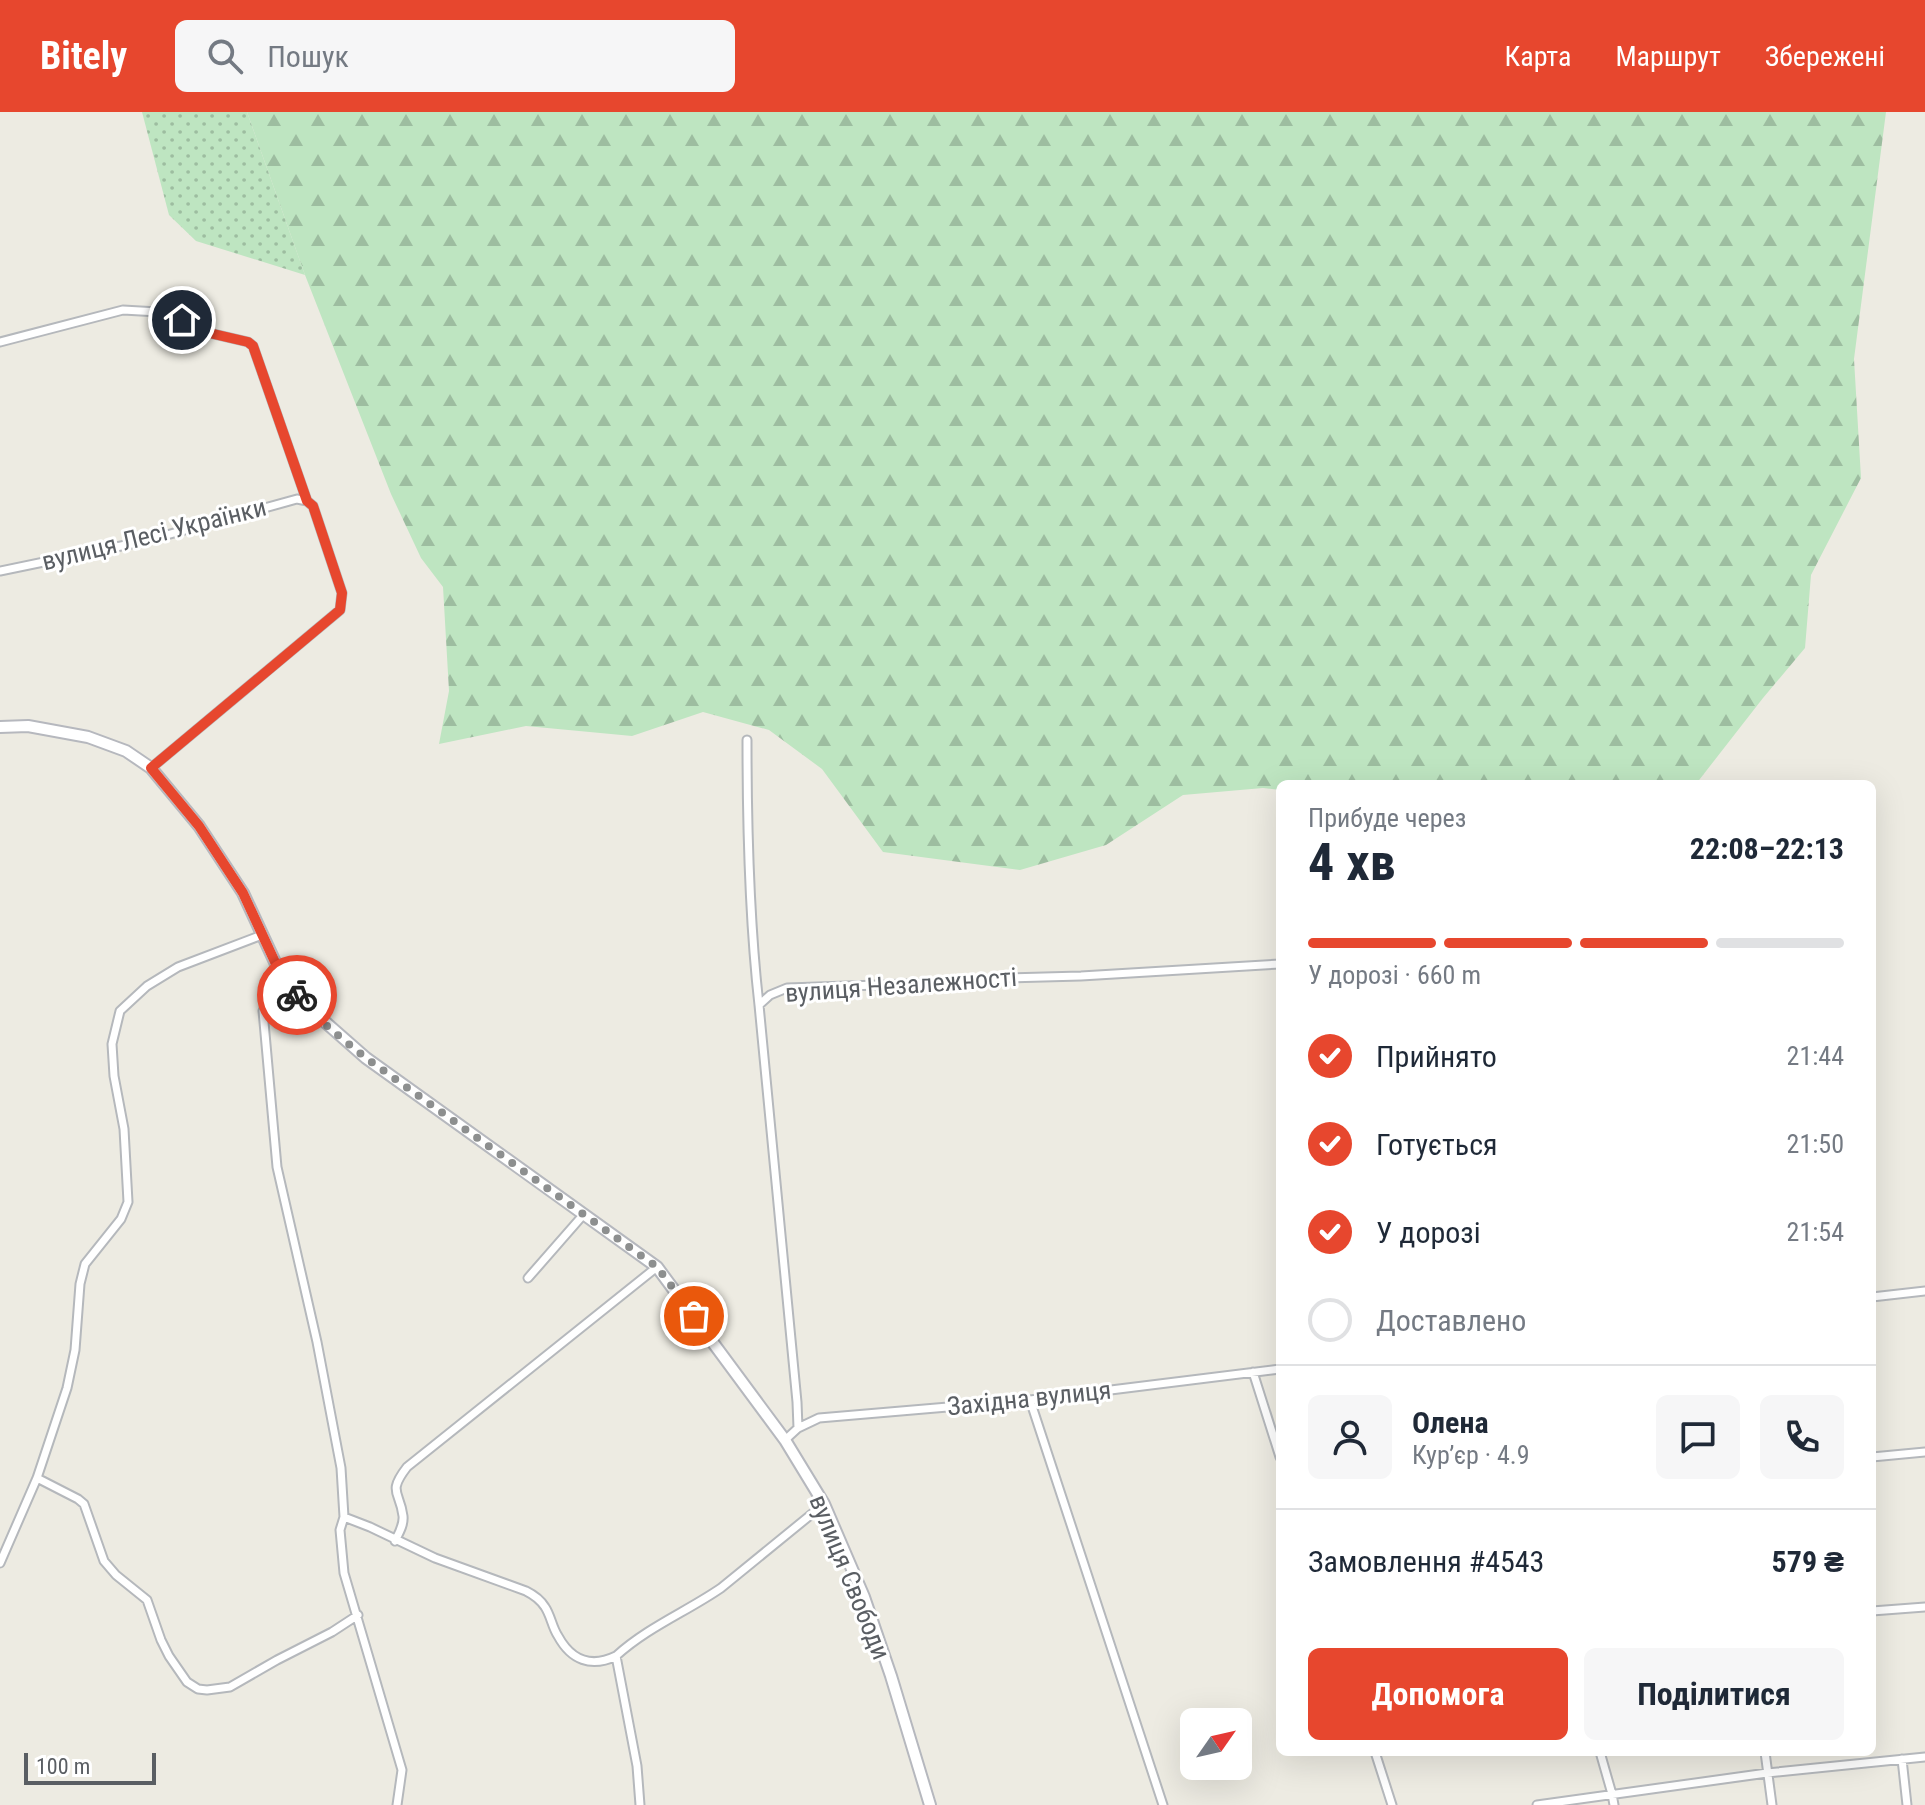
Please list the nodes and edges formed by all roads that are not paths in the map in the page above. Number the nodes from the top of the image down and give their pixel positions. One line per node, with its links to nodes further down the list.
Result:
1 (0, 342): 2 (street)
2 (307, 501): 3 (street, вулиця Лесі Українки); 6 (street)
3 (0, 571)
4 (0, 727): 6 (street, вулиця Свободи)
5 (747, 740): 10 (street)
6 (151, 768): 7 (street, вулиця Свободи)
7 (262, 935): 9 (street, вулиця Свободи); 24 (street)
8 (1276, 964): 10 (street, вулиця Незалежності)
9 (281, 975): 11 (street, вулиця Свободи); 26 (street)
10 (759, 1005): 19 (street, вулиця Незалежності)
11 (584, 1214): 12 (street, вулиця Свободи); 13 (street)
12 (657, 1267): 20 (street, вулиця Свободи); 27 (street)
13 (528, 1278)
14 (1925, 1291): 15 (street)
15 (1876, 1297)
16 (1276, 1369): 17 (street, Західна вулиця)
17 (1253, 1372): 18 (street, Західна вулиця); 21 (street)
18 (1030, 1400): 19 (street, Західна вулиця); 43 (street)
19 (798, 1428): 20 (street, Західна вулиця)
20 (785, 1440): 25 (street, вулиця Свободи)
21 (1276, 1444)
22 (1925, 1452): 23 (street)
23 (1876, 1457)
24 (37, 1478): 28 (street); 31 (street)
25 (824, 1504): 32 (street); 42 (street, вулиця Свободи)
26 (344, 1517): 27 (street); 31 (street)
27 (395, 1541): 32 (street)
28 (0, 1563)
29 (1925, 1607): 30 (street)
30 (1876, 1611)
31 (358, 1615): 40 (street)
32 (616, 1656): 41 (street)
33 (1376, 1756): 44 (street)
34 (1601, 1756): 39 (street)
35 (1765, 1756): 38 (street)
36 (1925, 1757): 37 (street)
37 (1902, 1759): 38 (street); 48 (street)
38 (1767, 1773): 39 (street); 47 (street)
39 (1612, 1794): 45 (street); 46 (street)
40 (397, 1805)
41 (640, 1805)
42 (930, 1805)
43 (1163, 1805)
44 (1392, 1805)
45 (1537, 1805)
46 (1614, 1805)
47 (1772, 1805)
48 (1907, 1805)

